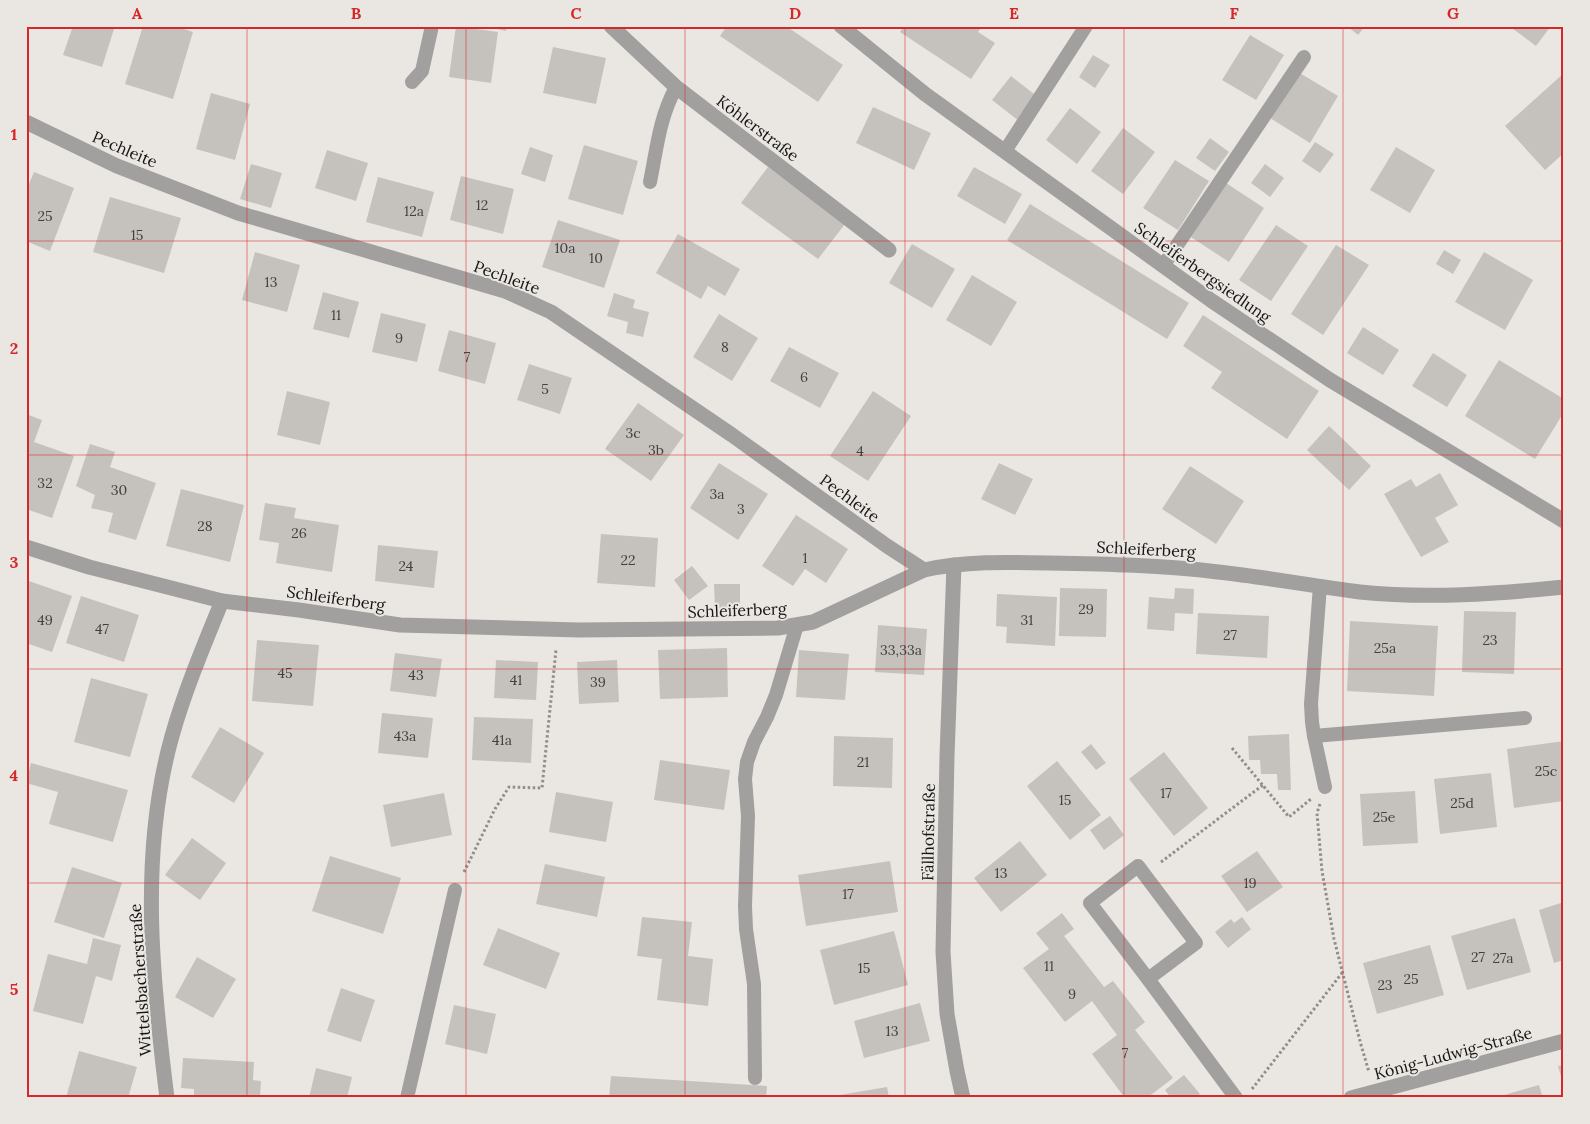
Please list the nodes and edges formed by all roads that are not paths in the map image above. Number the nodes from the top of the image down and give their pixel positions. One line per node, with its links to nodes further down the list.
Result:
1 (432, 26): 6 (lane)
2 (611, 26): 7 (street, Köhlerstraße)
3 (841, 26): 9 (street, Schleiferbergsiedlung)
4 (1086, 26): 9 (lane)
5 (1304, 58): 12 (lane)
6 (412, 82)
7 (676, 87): 10 (lane); 11 (street, Köhlerstraße)
8 (26, 122): 16 (street, Pechleite)
9 (1004, 151): 12 (street, Schleiferbergsiedlung)
10 (650, 182)
11 (889, 250)
12 (1163, 266): 13 (street, Schleiferbergsiedlung)
13 (1564, 521)
14 (26, 547): 19 (street, Schleiferberg)
15 (954, 565): 16 (street, Schleiferberg); 17 (street, Schleiferberg); 30 (street, Fällhofstraße)
16 (924, 570): 20 (street, Schleiferberg)
17 (1320, 586): 18 (street, Schleiferberg); 22 (lane)
18 (1564, 587)
19 (222, 601): 20 (street, Schleiferberg); 28 (street, Wittelsbacherstraße)
20 (798, 625): 27 (lane)
21 (1525, 718): 22 (lane)
22 (1314, 736): 23 (lane)
23 (1325, 787)
24 (455, 890): 29 (lane)
25 (1148, 979): 25 (lane); 31 (lane)
26 (1564, 1041): 32 (street, König-Ludwig-Straße)
27 (755, 1078)
28 (167, 1098)
29 (407, 1098)
30 (964, 1098)
31 (1236, 1098)
32 (1351, 1098)

